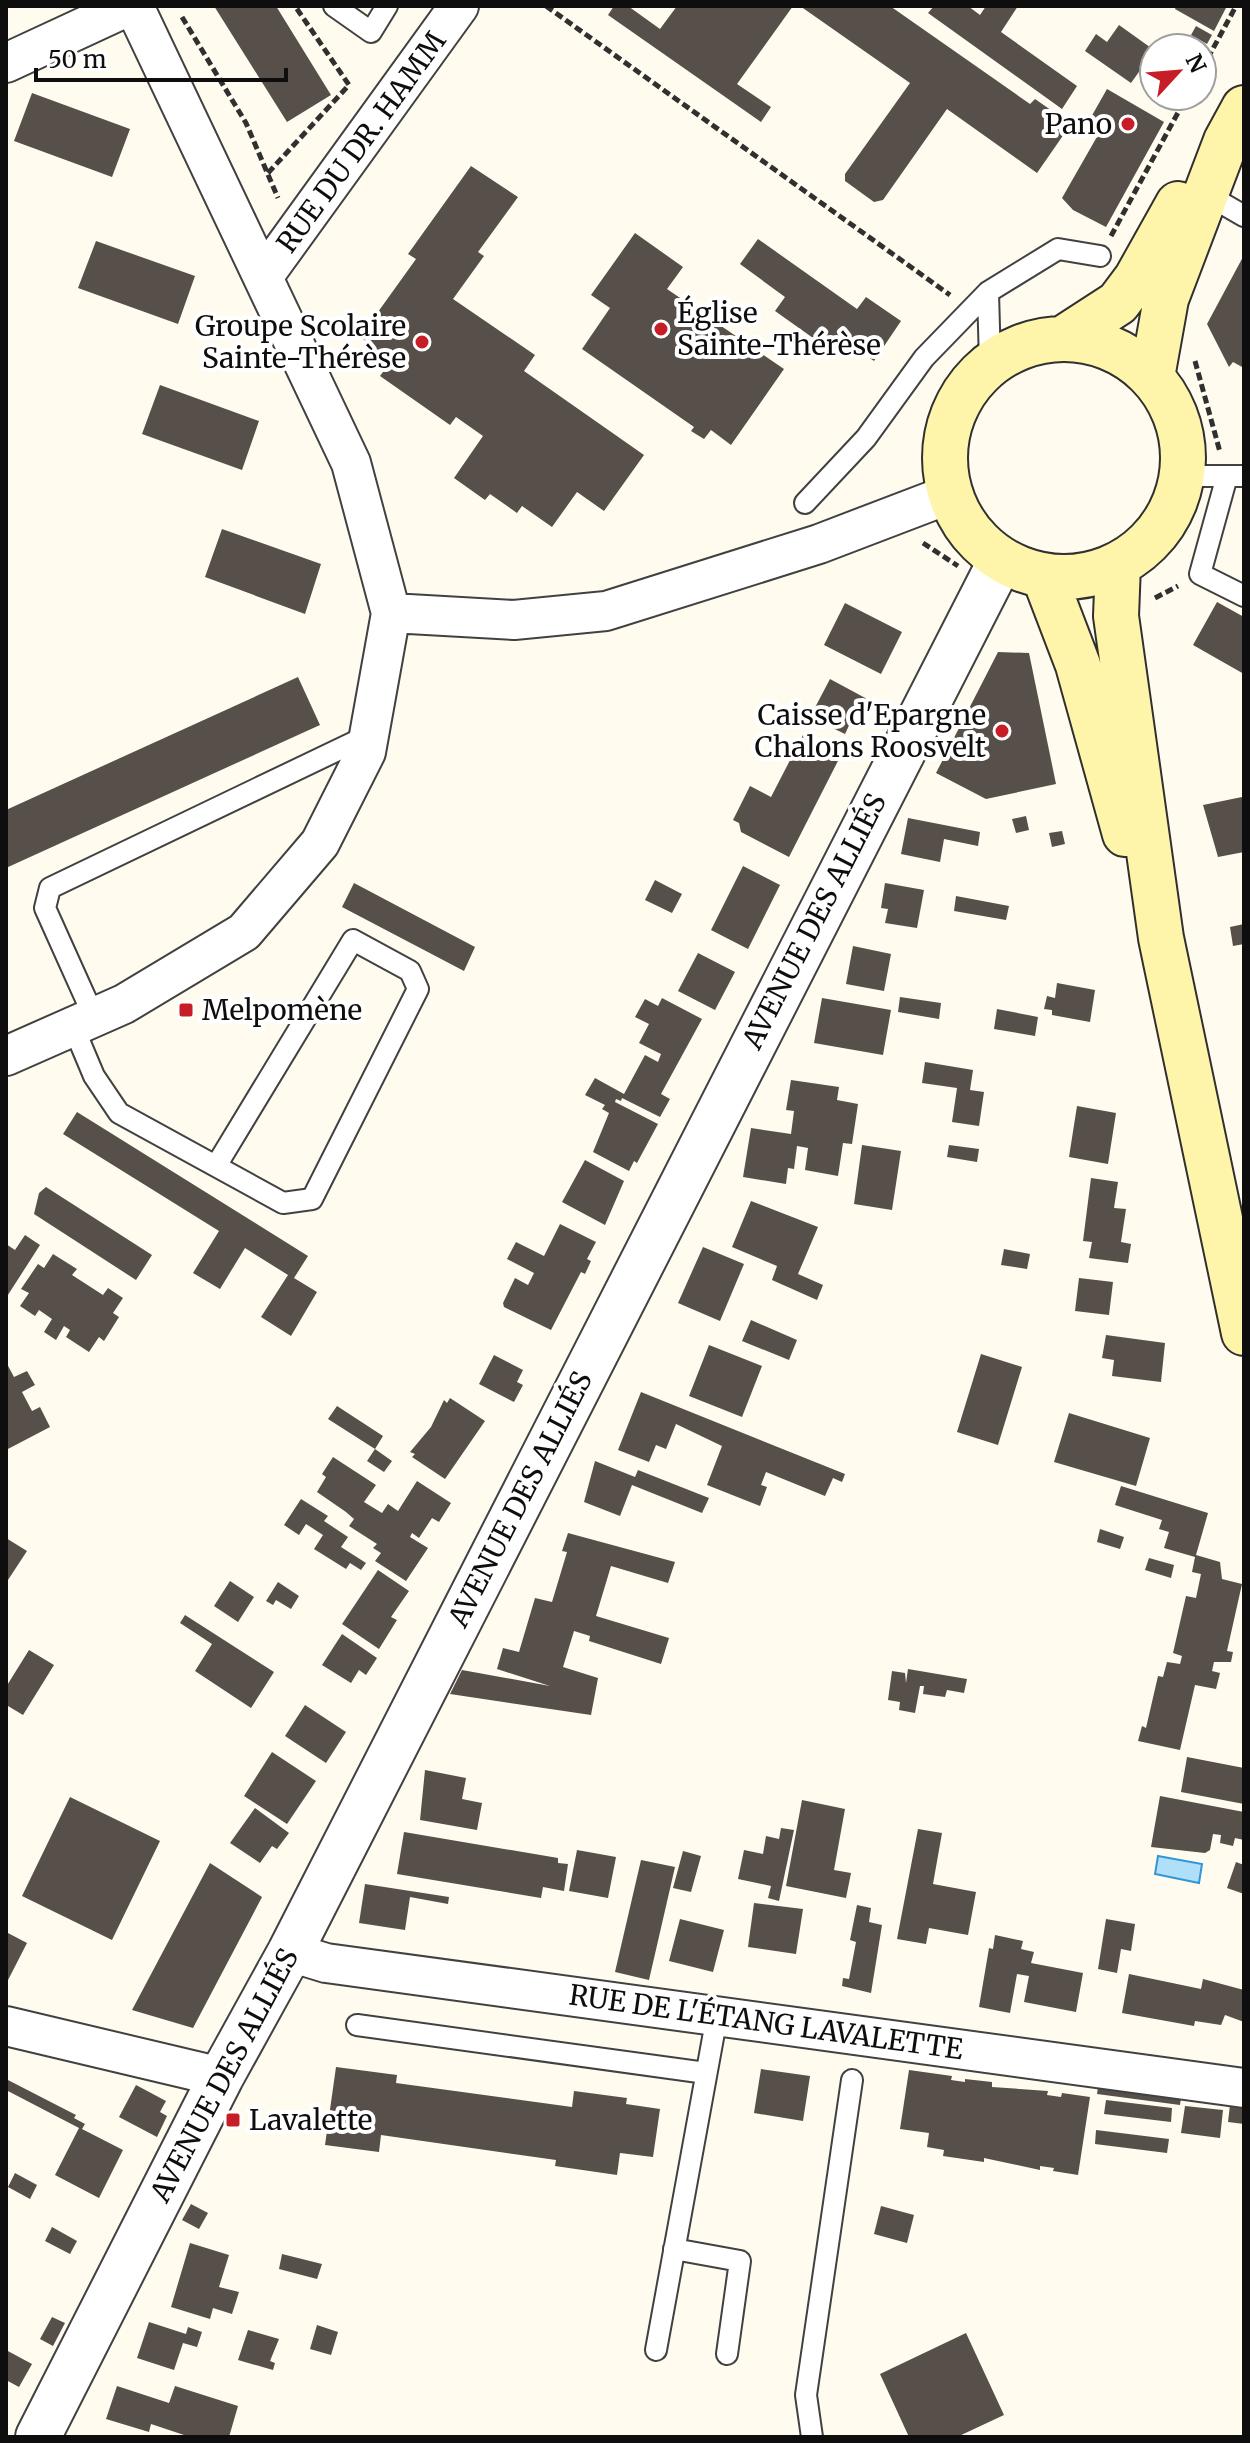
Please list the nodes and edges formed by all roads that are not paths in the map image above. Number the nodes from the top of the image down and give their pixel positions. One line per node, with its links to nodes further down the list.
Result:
1 (131, 6): 5 (street); 10 (street)
2 (334, 6): 3 (lane)
3 (387, 6)
4 (459, 6): 10 (street, RUE DU DR. HAMM)
5 (6, 63)
6 (1235, 125): 7 (main road); 12 (main road)
7 (1206, 194): 8 (lane); 14 (main road)
8 (1244, 216)
9 (1100, 256): 11 (lane)
10 (263, 277): 23 (street)
11 (988, 292): 13 (lane); 18 (lane)
12 (1064, 338): 13 (main road); 14 (main road)
13 (990, 363): 17 (main road)
14 (1152, 377): 15 (main road)
15 (1183, 476): 16 (lane); 20 (main road)
16 (1236, 476): 22 (lane)
17 (950, 494): 19 (main road); 23 (street)
18 (805, 503)
19 (1001, 560): 21 (main road); 30 (street, AVENUE DES ALLIÉS)
20 (1118, 565): 21 (main road); 25 (main road)
21 (1044, 576): 25 (main road)
22 (1244, 596)
23 (391, 613): 24 (street)
24 (369, 735): 26 (street); 26 (lane)
25 (1161, 938): 29 (main road)
26 (83, 1022): 27 (street); 28 (lane)
27 (6, 1056)
28 (216, 1166): 28 (lane)
29 (1244, 1333)
30 (290, 1952): 31 (street, RUE DE L'ÉTANG LAVALETTE); 35 (street, AVENUE DES ALLIÉS)
31 (717, 2016): 34 (lane); 37 (street, RUE DE L'ÉTANG LAVALETTE)
32 (357, 2025): 34 (lane)
33 (6, 2026): 35 (street)
34 (706, 2073): 38 (lane)
35 (221, 2077): 41 (street, AVENUE DES ALLIÉS)
36 (852, 2080): 42 (lane)
37 (1244, 2088)
38 (674, 2249): 39 (lane); 40 (lane)
39 (656, 2350)
40 (727, 2354)
41 (38, 2437)
42 (812, 2437)

